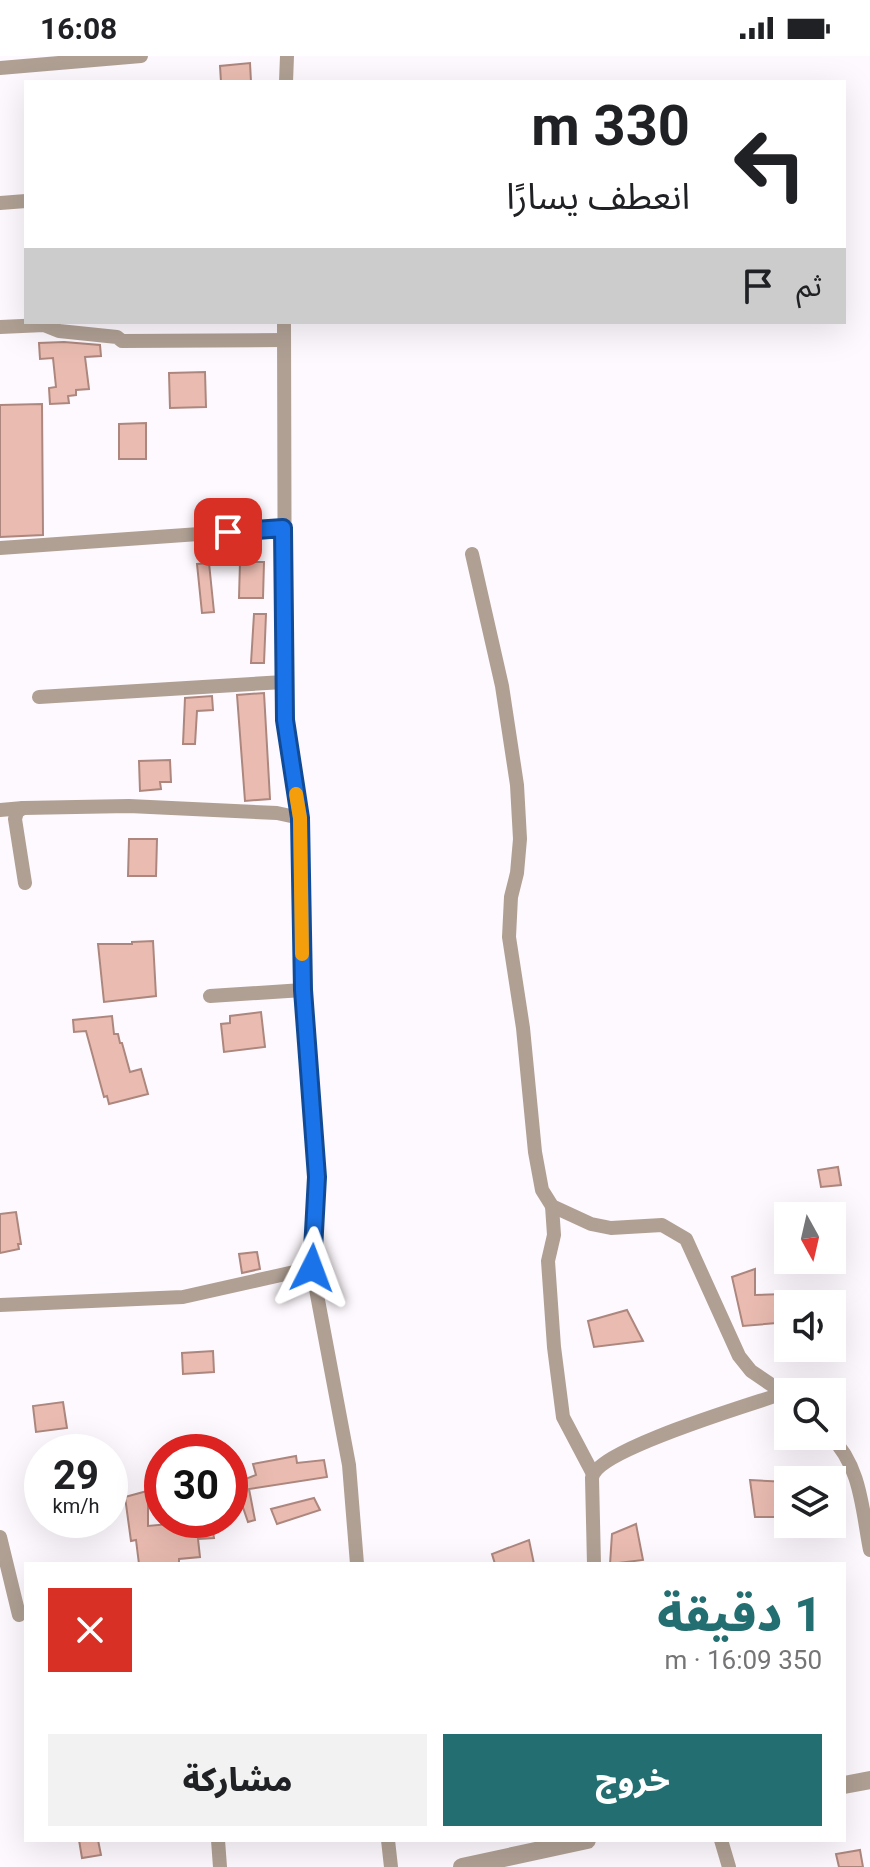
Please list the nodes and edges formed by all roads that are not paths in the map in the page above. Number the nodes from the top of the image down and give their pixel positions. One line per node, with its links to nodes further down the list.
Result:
1 (141, 56): 3 (street)
2 (287, 56): 4 (street)
3 (0, 68)
4 (286, 80)
5 (24, 201): 6 (street)
6 (0, 203)
7 (284, 324): 9 (street)
8 (0, 327): 9 (street)
9 (284, 340): 10 (street)
10 (283, 528): 11 (street); 13 (street)
11 (0, 548)
12 (472, 554): 21 (street)
13 (284, 682): 14 (street); 17 (street)
14 (39, 697)
15 (23, 808): 16 (street); 17 (street); 18 (street)
16 (0, 810)
17 (300, 818): 19 (street)
18 (25, 883)
19 (303, 990): 20 (street); 22 (street)
20 (210, 996)
21 (552, 1206): 24 (street); 27 (street)
22 (312, 1268): 23 (street); 30 (street)
23 (0, 1305)
24 (774, 1387)
25 (774, 1398): 27 (street)
26 (841, 1450): 29 (street)
27 (592, 1472): 31 (street)
28 (0, 1537): 32 (street)
29 (870, 1550)
30 (357, 1562)
31 (594, 1562)
32 (19, 1615)
33 (870, 1780): 34 (street)
34 (846, 1785)
35 (218, 1842): 39 (street)
36 (388, 1842): 40 (street)
37 (575, 1842): 41 (street)
38 (722, 1842): 42 (street)
39 (220, 1867)
40 (391, 1867)
41 (462, 1867)
42 (729, 1867)

